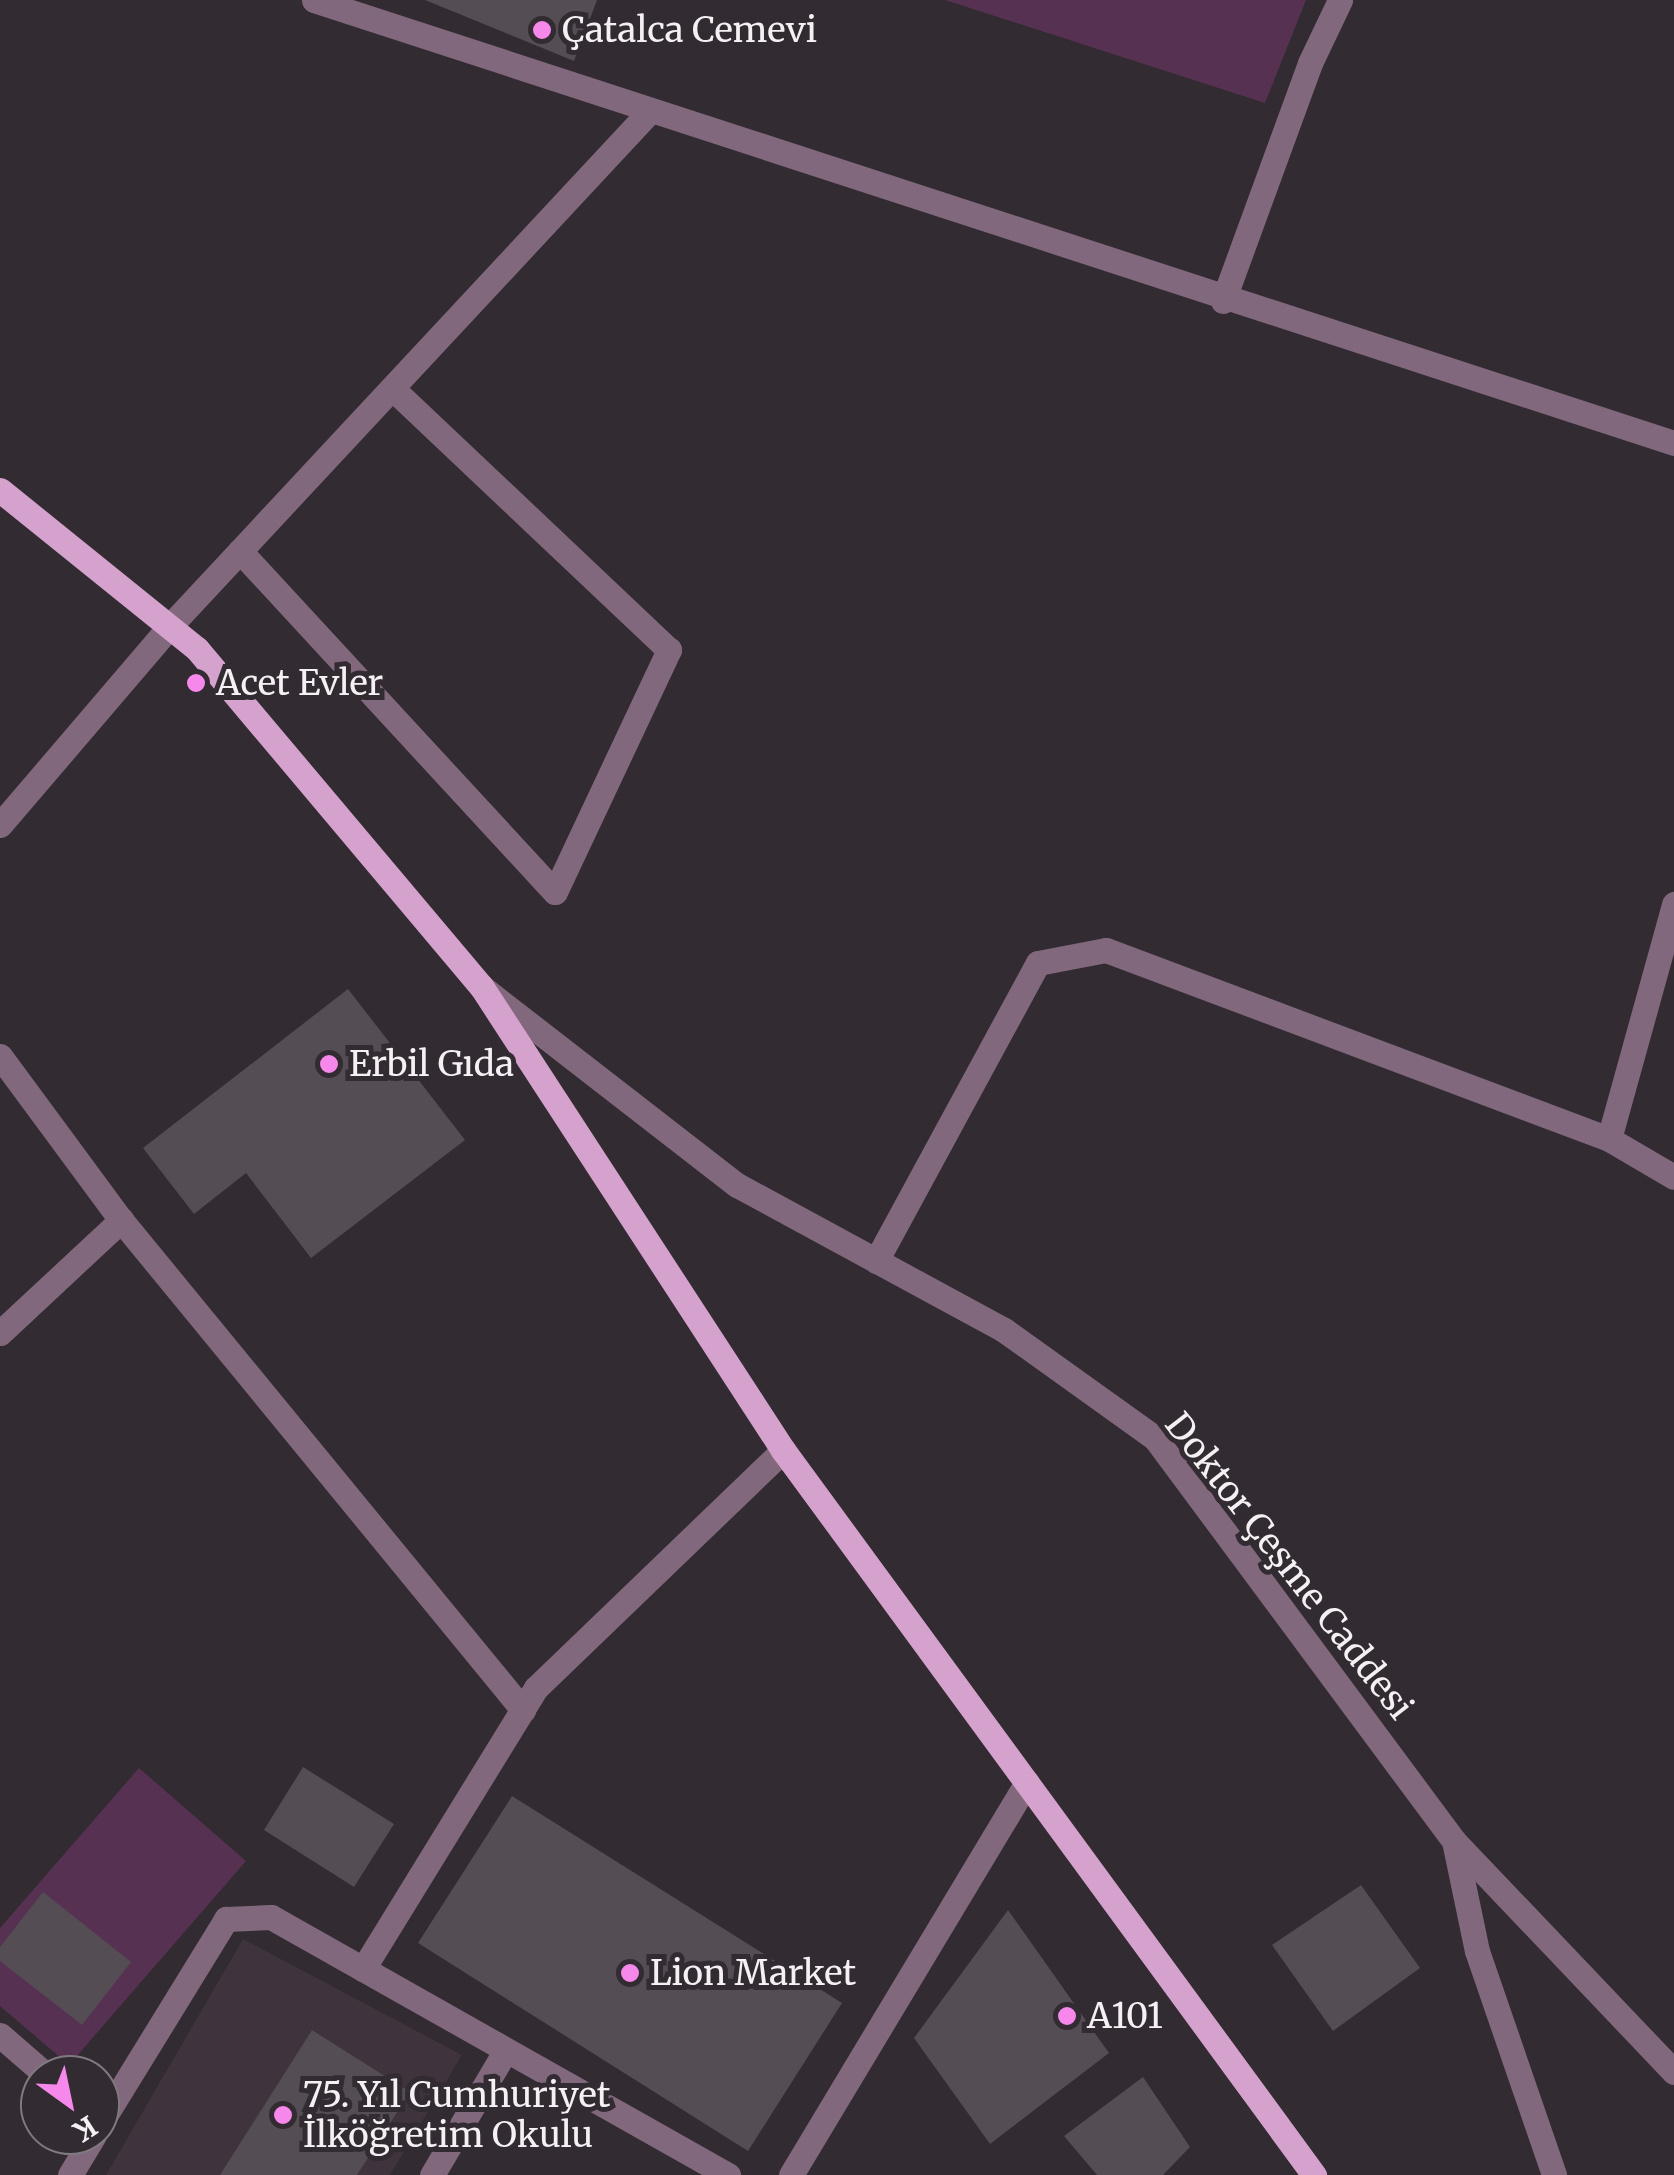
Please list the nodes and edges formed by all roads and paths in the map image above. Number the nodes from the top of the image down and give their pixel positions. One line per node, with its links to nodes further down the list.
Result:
1 (314, 0): 3 (street)
2 (1340, 0): 4 (street)
3 (650, 111): 4 (street); 5 (street)
4 (1223, 300): 6 (street)
5 (392, 388): 8 (street); 8 (street)
6 (1674, 443)
7 (0, 490): 9 (main road)
8 (240, 551): 9 (street)
9 (170, 627): 10 (street); 12 (main road)
10 (0, 825)
11 (1674, 904): 14 (street)
12 (481, 986): 17 (street, Doktor Çeşme Caddesi); 19 (main road)
13 (0, 1056): 16 (street)
14 (1609, 1139): 15 (street); 17 (street)
15 (1674, 1177)
16 (121, 1220): 18 (street); 20 (street)
17 (876, 1261): 22 (street, Doktor Çeşme Caddesi)
18 (0, 1333)
19 (783, 1450): 20 (street); 21 (main road)
20 (523, 1710): 23 (street)
21 (1027, 1783): 31 (street); 32 (main road)
22 (1454, 1841): 27 (street, Doktor Çeşme Caddesi); 33 (street)
23 (363, 1969): 25 (street); 28 (street)
24 (0, 2035): 26 (street)
25 (506, 2050): 29 (street); 30 (street)
26 (23, 2055)
27 (1674, 2072)
28 (120, 2091)
29 (432, 2175)
30 (728, 2175)
31 (792, 2175)
32 (1314, 2175)
33 (1554, 2175)

